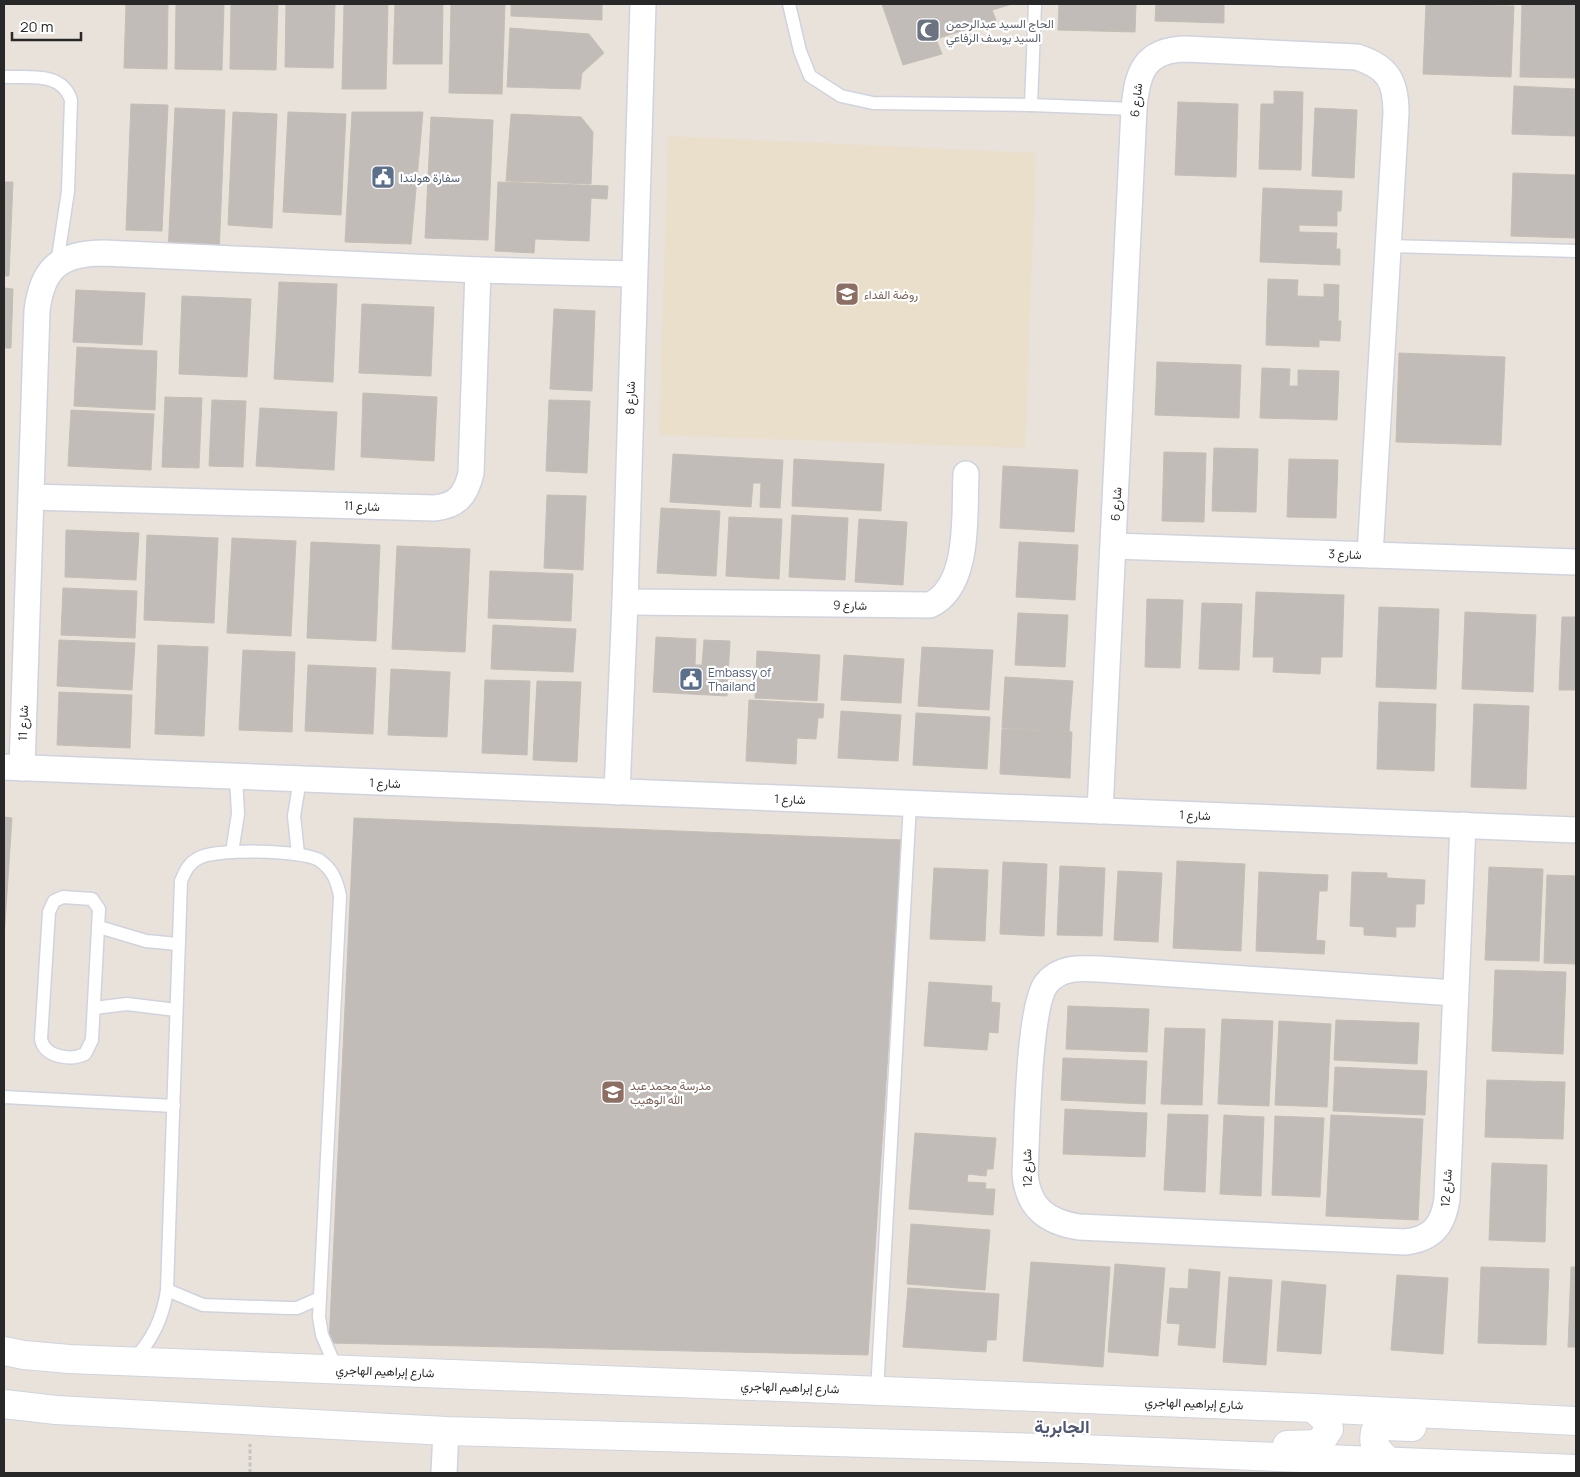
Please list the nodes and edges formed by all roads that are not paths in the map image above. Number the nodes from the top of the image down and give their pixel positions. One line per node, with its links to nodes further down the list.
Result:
1 (643, 4): 11 (street, شارع 8)
2 (789, 4): 5 (lane)
3 (1035, 4): 5 (lane)
4 (4, 77): 9 (lane)
5 (1031, 105): 6 (lane)
6 (1134, 109): 7 (street, شارع 6); 14 (street, شارع 6)
7 (1388, 246): 8 (lane); 15 (street, شارع 6)
8 (1576, 252)
9 (57, 264): 10 (street); 13 (street, شارع 11)
10 (478, 270): 11 (street); 13 (street, شارع 11)
11 (633, 274): 17 (street, شارع 8)
12 (966, 474): 17 (street, شارع 9)
13 (31, 497): 18 (street, شارع 11)
14 (1114, 546): 15 (street, شارع 3); 23 (street, شارع 6)
15 (1370, 554): 16 (street, شارع 3)
16 (1576, 562)
17 (625, 602): 21 (street, شارع 8)
18 (13, 768): 19 (street, شارع 1)
19 (236, 777): 20 (street, شارع 1); 26 (lane)
20 (300, 779): 21 (street, شارع 1); 27 (lane)
21 (617, 792): 22 (street, شارع 1)
22 (910, 804): 23 (street, شارع 1); 40 (lane)
23 (1100, 811): 24 (street, شارع 1)
24 (1463, 825): 25 (street, شارع 1); 30 (street, شارع 12)
25 (1576, 830)
26 (232, 852): 27 (lane); 29 (lane)
27 (298, 854): 36 (lane)
28 (99, 927): 29 (lane); 31 (lane); 31 (lane)
29 (178, 944): 32 (lane)
30 (1455, 993): 30 (street, شارع 12)
31 (94, 1008): 32 (lane)
32 (176, 1010): 34 (lane)
33 (4, 1097): 34 (lane)
34 (174, 1106): 35 (lane)
35 (167, 1290): 36 (lane); 38 (lane)
36 (320, 1298): 39 (lane)
37 (11, 1349): 38 (main road, شارع إبراهيم الهاجري)
38 (132, 1361): 39 (main road, شارع إبراهيم الهاجري)
39 (337, 1370): 40 (main road, شارع إبراهيم الهاجري)
40 (877, 1391): 42 (main road, شارع إبراهيم الهاجري)
41 (4, 1404): 44 (main road)
42 (1314, 1408): 43 (main road, شارع إبراهيم الهاجري); 46 (main road)
43 (1576, 1420)
44 (446, 1431): 46 (main road); 49 (street)
45 (1576, 1434): 47 (main road)
46 (1081, 1449): 47 (main road)
47 (1388, 1461): 48 (main road)
48 (1576, 1469)
49 (444, 1473)

